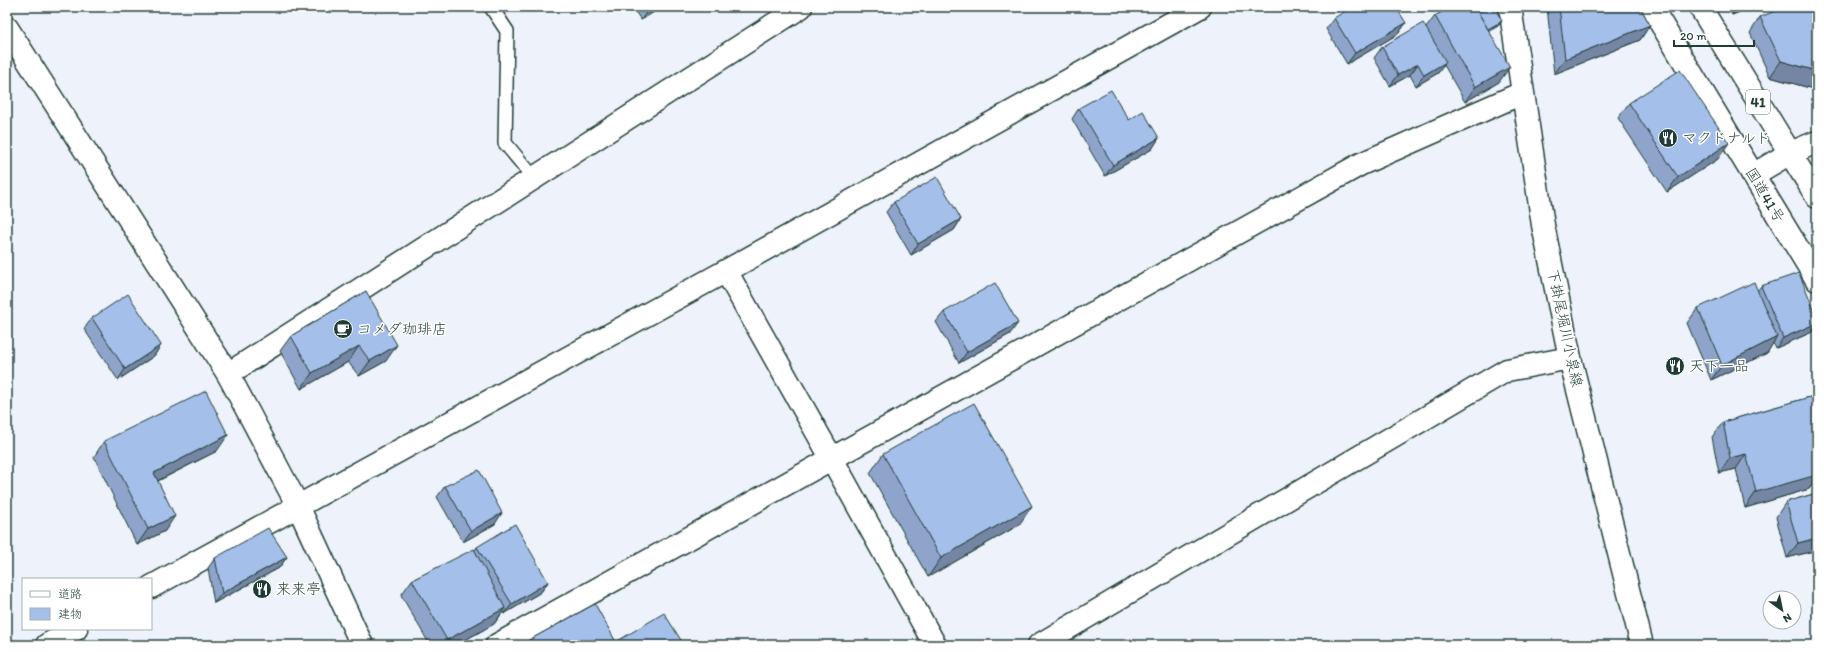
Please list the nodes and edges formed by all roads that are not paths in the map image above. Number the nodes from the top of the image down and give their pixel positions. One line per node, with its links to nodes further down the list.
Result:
1 (491, 7): 12 (lane)
2 (801, 7): 12 (main road)
3 (1200, 7): 14 (main road)
4 (1510, 7): 8 (main road, 下掛尾堀川小泉線)
5 (1651, 7): 11 (main road, 国道41号)
6 (1700, 7): 10 (main road, 41)
7 (7, 28): 17 (main road)
8 (1522, 94): 16 (main road, 下掛尾堀川小泉線); 18 (main road)
9 (1817, 142): 10 (main road)
10 (1790, 153): 11 (main road); 13 (main road, 41)
11 (1753, 175): 15 (main road, 国道41号)
12 (534, 178): 17 (main road)
13 (1817, 197)
14 (726, 271): 18 (main road); 19 (main road)
15 (1817, 280)
16 (1570, 358): 26 (main road); 27 (main road, 下掛尾堀川小泉線)
17 (228, 374): 19 (main road)
18 (832, 459): 24 (main road); 25 (main road)
19 (298, 506): 20 (main road); 23 (main road)
20 (152, 586)
21 (74, 630): 22 (main road)
22 (48, 645)
23 (362, 645)
24 (497, 645)
25 (935, 645)
26 (1039, 645)
27 (1642, 645)

